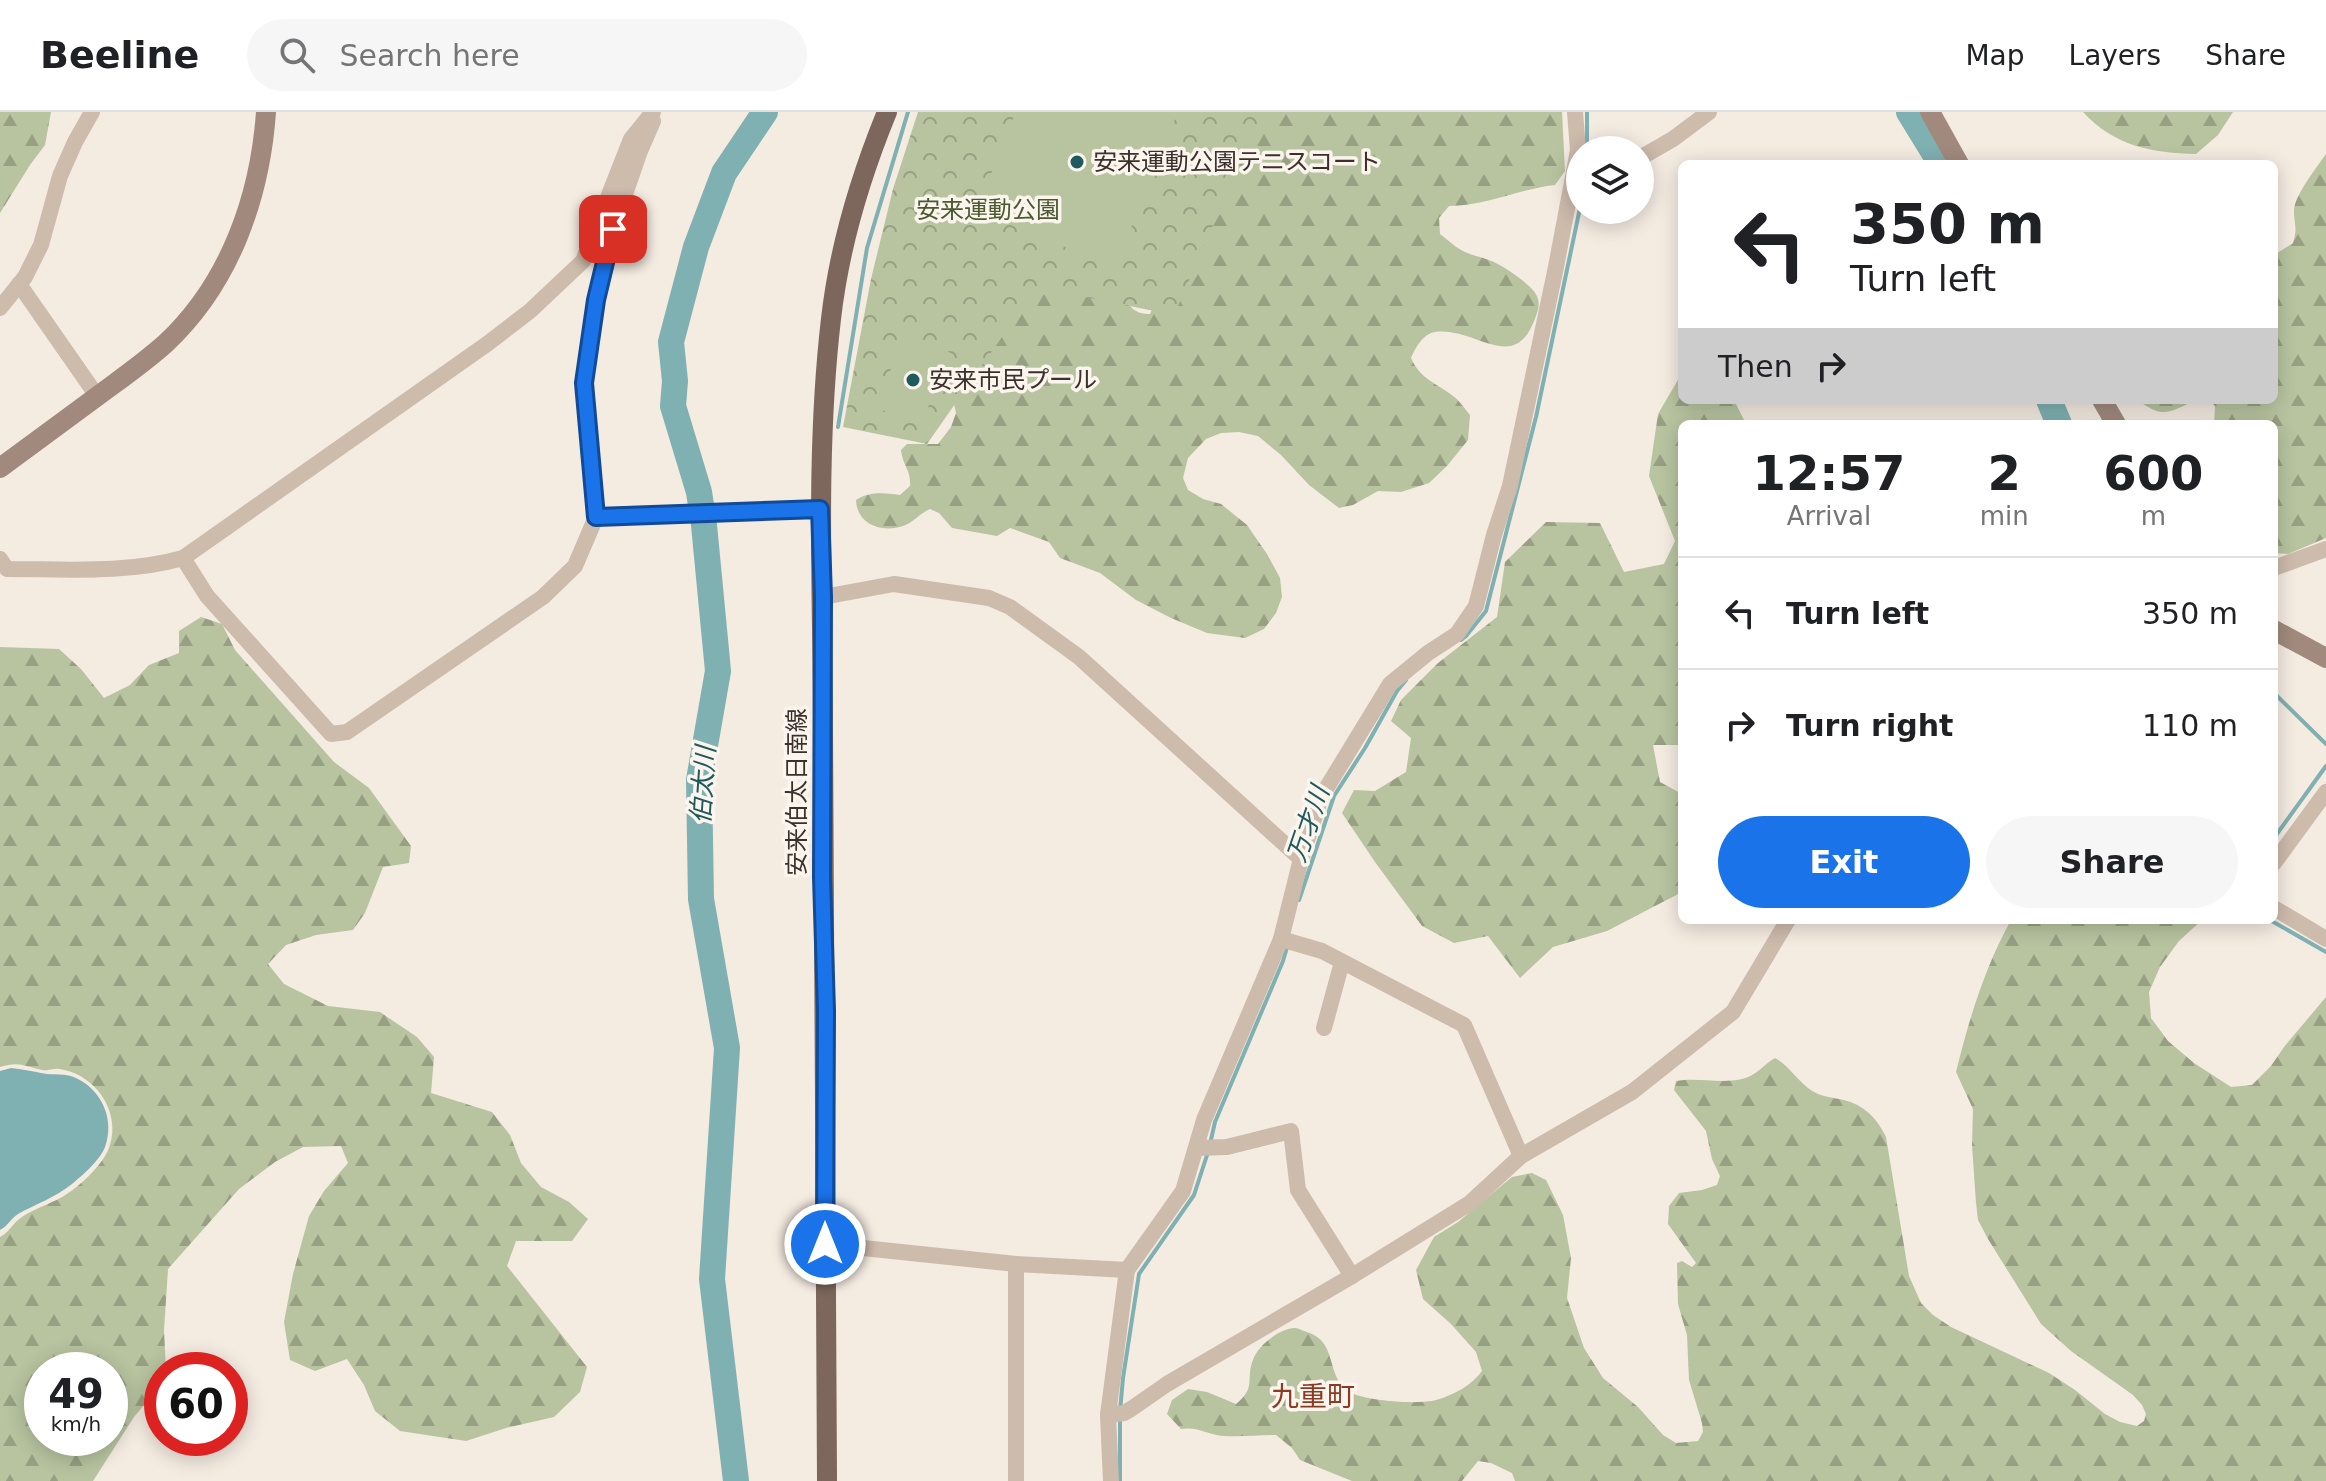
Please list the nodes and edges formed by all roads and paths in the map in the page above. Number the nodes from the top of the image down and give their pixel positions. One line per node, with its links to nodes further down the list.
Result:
1 (92, 112): 12 (street)
2 (266, 112): 14 (street)
3 (655, 112): 17 (street); 19 (street)
4 (887, 112): 16 (main road, 安来伯太日南線)
5 (1575, 112): 8 (street)
6 (1709, 112): 9 (street)
7 (1930, 112): 10 (street)
8 (1577, 136)
9 (1654, 150)
10 (1957, 160)
11 (1566, 224): 27 (street)
12 (19, 284): 13 (street); 14 (street)
13 (0, 308)
14 (97, 396): 15 (street)
15 (0, 468)
16 (820, 509): 17 (street); 22 (main road, 安来伯太日南線)
17 (602, 516): 19 (street)
18 (2326, 549): 21 (street)
19 (183, 558): 20 (street)
20 (0, 559)
21 (2278, 567)
22 (823, 597): 27 (street); 36 (main road, 安来伯太日南線)
23 (2278, 632): 24 (street)
24 (2326, 658)
25 (2326, 792): 26 (street)
26 (2278, 858)
27 (1301, 859): 30 (street)
28 (2278, 910): 31 (street)
29 (1786, 924): 35 (street)
30 (1281, 939): 32 (street); 34 (street)
31 (2326, 939)
32 (1342, 962): 33 (street); 35 (street)
33 (1324, 1028)
34 (1205, 1148): 38 (street); 39 (street)
35 (1521, 1156): 39 (street)
36 (825, 1244): 37 (street); 41 (main road, 安来伯太日南線)
37 (1016, 1264): 38 (street); 42 (street)
38 (1127, 1270): 40 (street)
39 (1352, 1276): 40 (street)
40 (1116, 1414): 43 (street)
41 (827, 1481)
42 (1016, 1481)
43 (1111, 1481)

